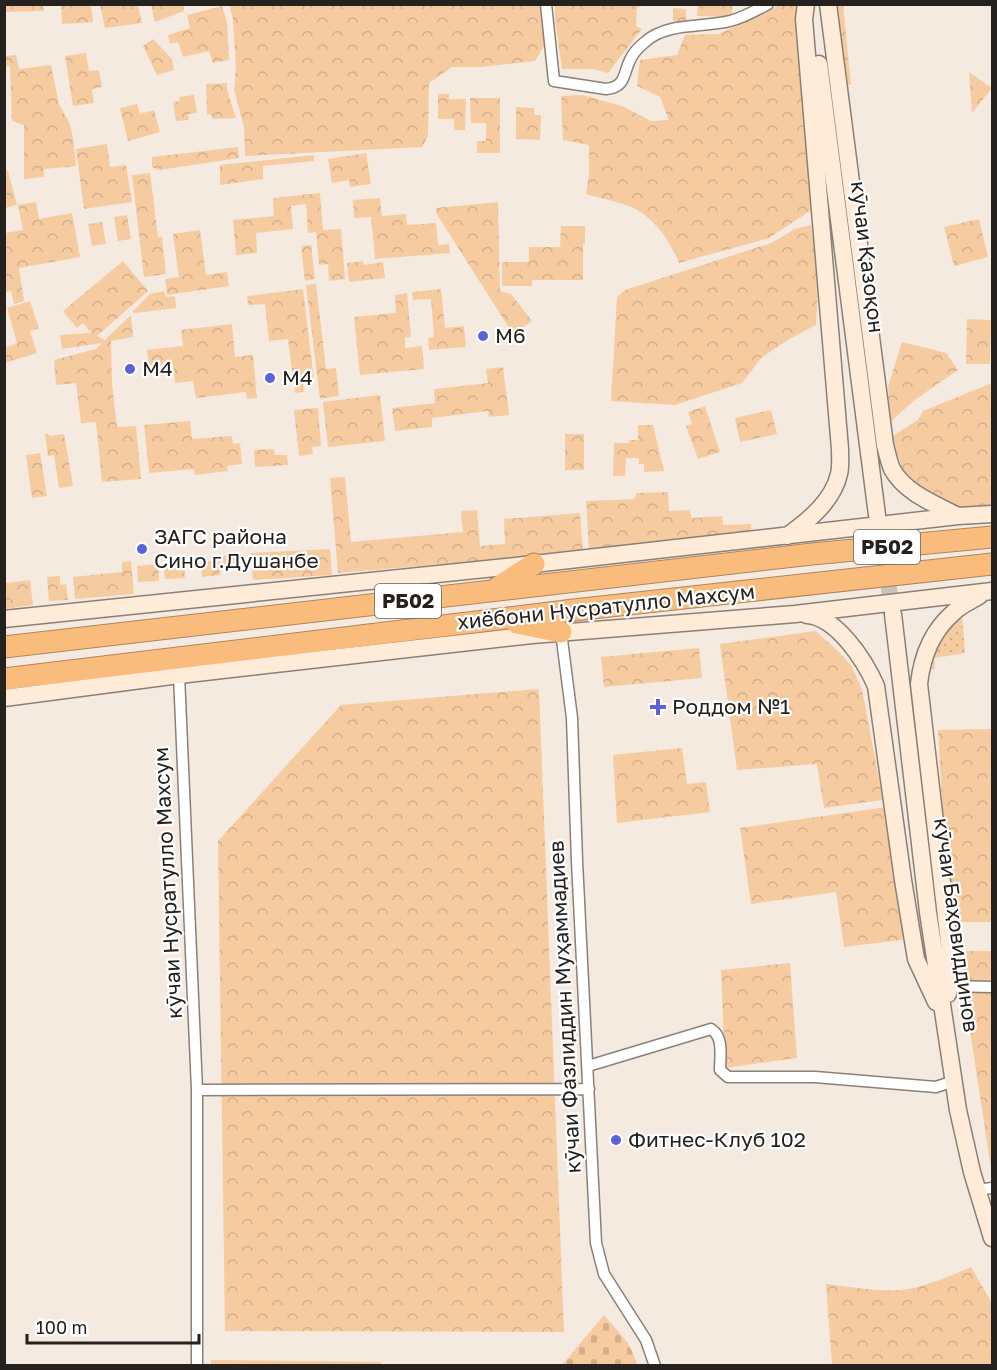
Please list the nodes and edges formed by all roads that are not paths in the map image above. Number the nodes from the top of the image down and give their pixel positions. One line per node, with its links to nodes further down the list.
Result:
1 (546, 4): 2 (street)
2 (768, 4)
3 (806, 4): 9 (street)
4 (812, 4): 7 (street, кӯчаи Қазоқон)
5 (828, 4): 8 (street)
6 (993, 514): 8 (street)
7 (877, 515)
8 (958, 516): 9 (street)
9 (787, 536): 11 (street)
10 (993, 537): 13 (highway, хиёбони Нусратулло Махсум / РБ02)
11 (534, 564): 13 (highway); 18 (street)
12 (993, 564): 19 (highway, хиёбони Нусратулло Махсум / РБ02)
13 (493, 590): 15 (highway, хиёбони Нусратулло Махсум / РБ02)
14 (989, 592): 16 (street); 26 (street)
15 (430, 599): 20 (highway); 22 (highway, хиёбони Нусратулло Махсум / РБ02)
16 (795, 614): 21 (street); 28 (street)
17 (893, 614): 28 (street, кӯчаи Баҳовиддинов)
18 (4, 619)
19 (499, 620): 20 (highway, хиёбони Нусратулло Махсум / РБ02); 21 (highway)
20 (433, 626): 24 (highway, хиёбони Нусратулло Махсум / РБ02)
21 (561, 632): 23 (street); 29 (street, кӯчаи Фазлиддин Муҳаммадиев)
22 (4, 647)
23 (179, 675): 25 (street); 32 (street, кӯчаи Нусратулло Махсум)
24 (4, 679)
25 (4, 698)
26 (948, 986): 27 (street, кӯчаи Баҳовиддинов); 28 (street)
27 (993, 987)
28 (946, 1025): 30 (street, кӯчаи Баҳовиддинов)
29 (588, 1066): 30 (street); 31 (street, кӯчаи Фазлиддин Муҳаммадиев)
30 (954, 1081): 33 (street, кӯчаи Баҳовиддинов)
31 (589, 1089): 32 (street); 36 (street, кӯчаи Фазлиддин Муҳаммадиев)
32 (198, 1090): 35 (street, кӯчаи Нусратулло Махсум)
33 (985, 1189): 34 (street, кӯчаи Баҳовиддинов)
34 (993, 1238)
35 (197, 1365)
36 (655, 1365)

